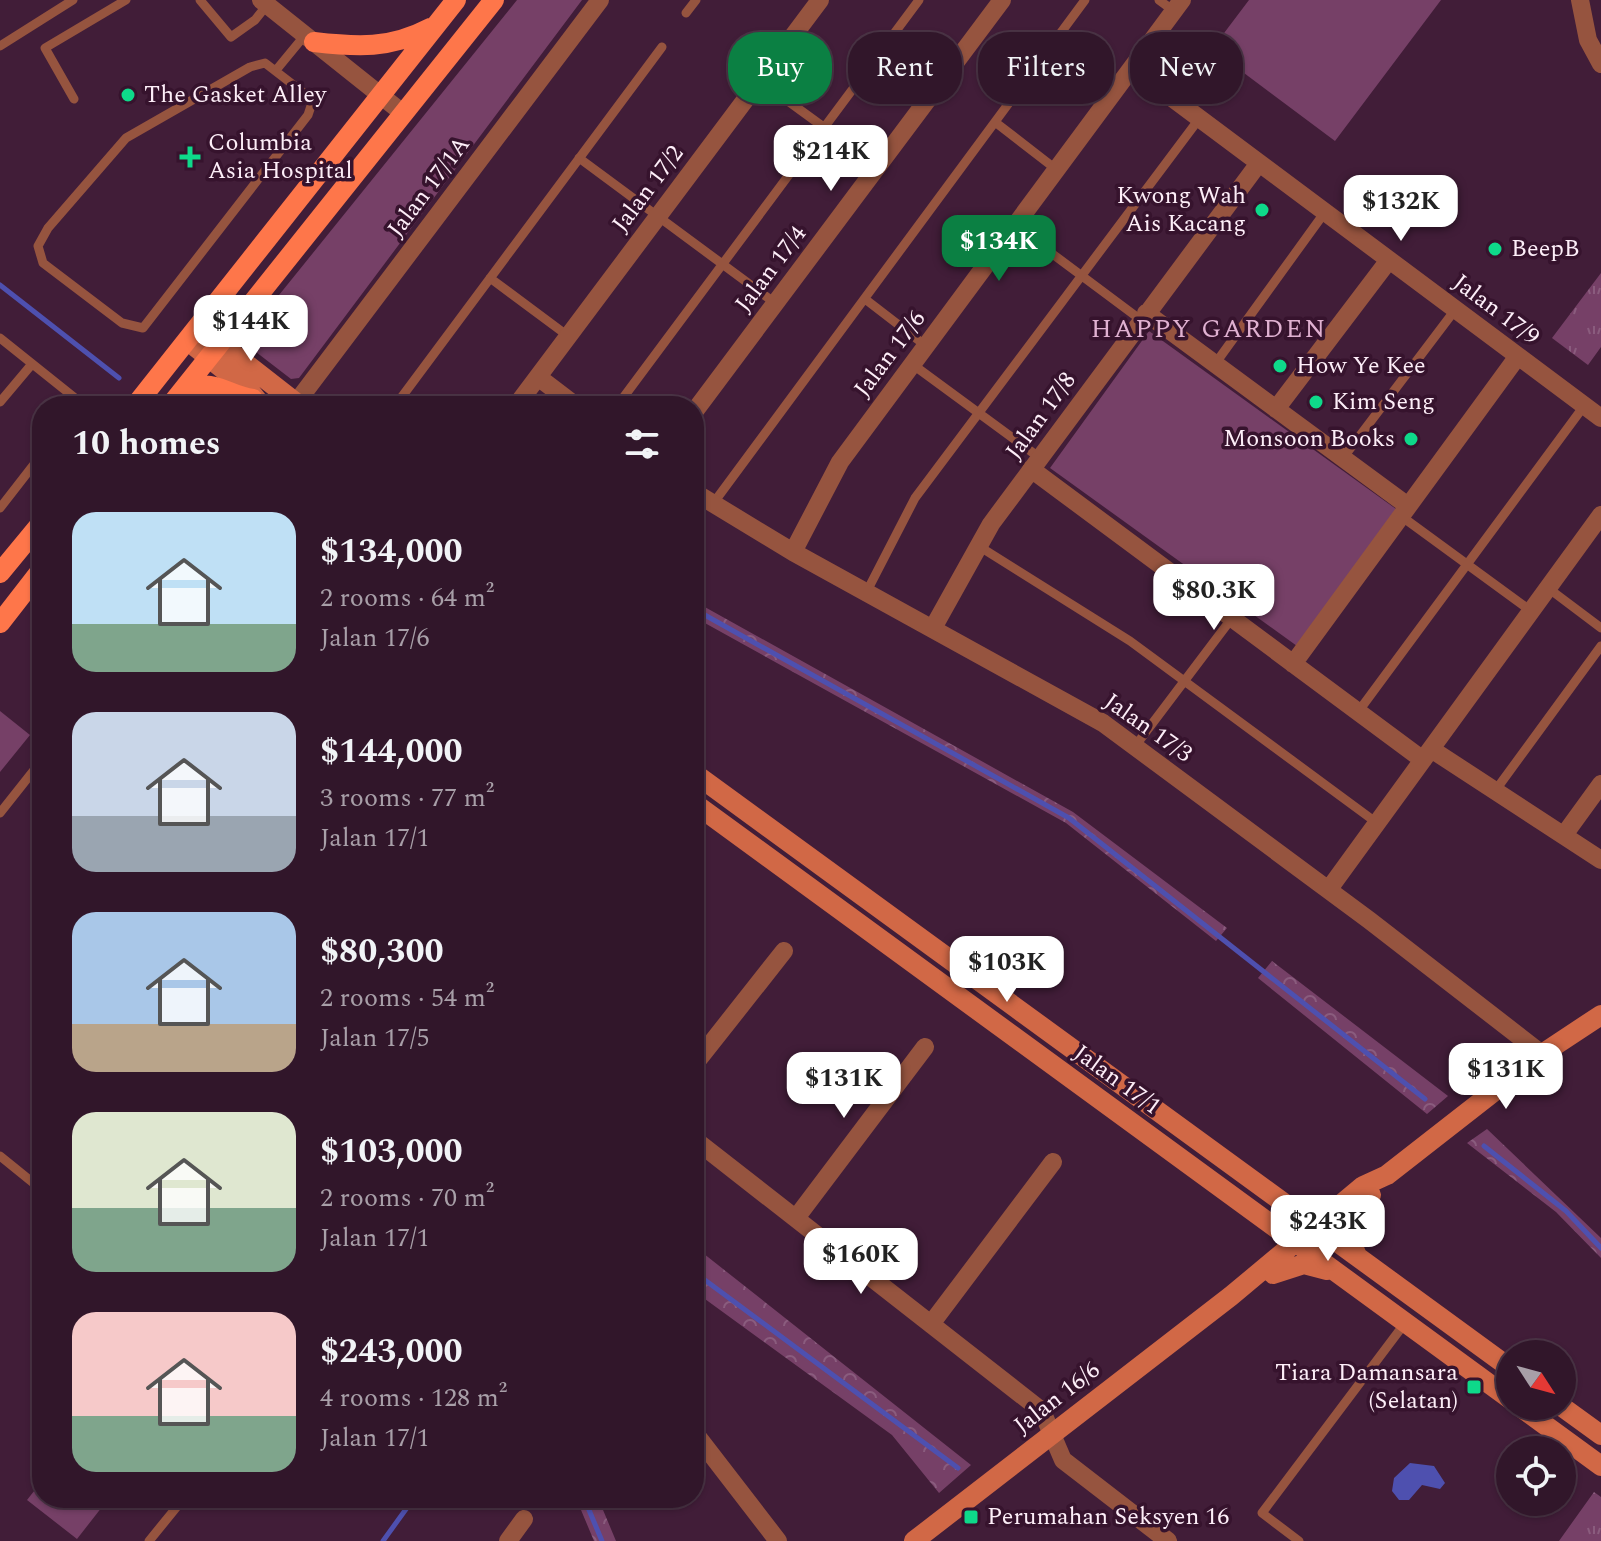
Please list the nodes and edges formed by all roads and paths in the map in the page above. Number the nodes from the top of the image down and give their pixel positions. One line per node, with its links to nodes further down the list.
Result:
1 (73, 0): 20 (lane)
2 (126, 0): 26 (lane)
3 (200, 0): 13 (lane)
4 (456, 0): 16 (main road)
5 (494, 0): 30 (main road)
6 (600, 0): 66 (street, Jalan 17/1A)
7 (696, 0): 15 (lane)
8 (820, 0): 17 (street, Jalan 17/2)
9 (919, 0): 33 (lane)
10 (1002, 0): 36 (street, Jalan 17/4)
11 (1085, 0): 32 (lane)
12 (1580, 0): 22 (street)
13 (264, 2): 19 (street)
14 (1172, 4): 18 (street, Jalan 17/6)
15 (686, 13)
16 (438, 23): 19 (main road); 25 (main road)
17 (796, 32)
18 (1154, 32)
19 (309, 38): 23 (lane); 25 (street)
20 (0, 46)
21 (662, 47): 34 (lane)
22 (1601, 64)
23 (277, 69): 23 (lane)
24 (1130, 71): 37 (street, Jalan 17/6)
25 (381, 95): 30 (street); 49 (main road)
26 (74, 99)
27 (741, 104): 39 (street, Jalan 17/2)
28 (792, 104): 33 (lane)
29 (1179, 104): 31 (street, Jalan 17/9)
30 (404, 114): 53 (main road)
31 (1199, 119): 35 (street, Jalan 17/9); 43 (lane)
32 (995, 122): 37 (lane); 45 (lane)
33 (824, 127): 36 (lane); 42 (lane)
34 (579, 158): 39 (lane); 44 (lane)
35 (1259, 163): 38 (street, Jalan 17/9); 48 (street, Jalan 17/8)
36 (877, 166): 46 (street, Jalan 17/4)
37 (1057, 170): 40 (street, Jalan 17/6)
38 (1325, 212): 41 (street, Jalan 17/9); 57 (lane)
39 (658, 216): 42 (lane); 50 (street, Jalan 17/2)
40 (1015, 226): 43 (lane); 52 (street, Jalan 17/6)
41 (1389, 260): 47 (street, Jalan 17/9); 74 (street)
42 (722, 264): 46 (lane); 70 (lane)
43 (1081, 276): 48 (lane); 75 (lane)
44 (490, 278): 50 (lane); 67 (lane)
45 (865, 299): 52 (lane); 81 (lane)
46 (775, 303): 71 (street, Jalan 17/4)
47 (1455, 310): 54 (street, Jalan 17/9); 77 (lane)
48 (1144, 317): 57 (street); 78 (street, Jalan 17/8)
49 (193, 334): 53 (street); 60 (main road)
50 (568, 336): 58 (street, Jalan 17/2)
51 (0, 338): 55 (lane)
52 (926, 346): 56 (street, Jalan 17/6)
53 (214, 350): 61 (main road); 64 (street); 65 (street)
54 (1518, 356): 73 (street, Jalan 17/9); 83 (street)
55 (32, 364): 59 (lane); 72 (lane)
56 (912, 364): 75 (lane); 87 (street, Jalan 17/6)
57 (1215, 364): 74 (street)
58 (538, 377): 68 (street, Jalan 17/2); 69 (street)
59 (71, 396)
60 (143, 396)
61 (178, 396)
62 (182, 396): 63 (main road)
63 (244, 396)
64 (254, 396)
65 (286, 396)
66 (304, 396)
67 (402, 396)
68 (524, 396)
69 (563, 396)
70 (624, 396)
71 (704, 399)
72 (0, 402)
73 (1585, 406): 76 (street, Jalan 17/9); 88 (lane)
74 (1276, 409): 77 (street)
75 (978, 413): 78 (lane); 92 (lane)
76 (1601, 418)
77 (1343, 458): 83 (street)
78 (1035, 464): 86 (street, Jalan 17/8); 94 (street)
79 (32, 467): 82 (lane)
80 (704, 499): 81 (street, Jalan 17/3)
81 (712, 505): 87 (street, Jalan 17/3)
82 (0, 508)
83 (1404, 511): 88 (lane); 99 (street)
84 (1601, 515): 91 (street)
85 (32, 534): 89 (main road)
86 (977, 545): 96 (street, Jalan 17/8); 100 (lane)
87 (793, 552): 92 (street, Jalan 17/3)
88 (1466, 564): 93 (lane); 101 (lane)
89 (0, 573)
90 (32, 582): 95 (main road)
91 (1548, 588): 93 (street); 97 (lane)
92 (866, 593): 96 (street, Jalan 17/3)
93 (1531, 611): 103 (street)
94 (1232, 618): 99 (street); 100 (lane)
95 (0, 623)
96 (933, 628): 102 (street, Jalan 17/3)
97 (1601, 628)
98 (1601, 646): 107 (lane)
99 (1293, 664): 101 (street)
100 (1185, 680): 102 (lane); 110 (lane)
101 (1358, 712): 103 (street)
102 (1136, 745): 113 (street, Jalan 17/3)
103 (1427, 754): 107 (street); 110 (street)
104 (32, 773): 109 (lane)
105 (704, 780): 125 (street, Jalan 17/1)
106 (1601, 784): 111 (street)
107 (1495, 791): 111 (street)
108 (704, 810): 128 (street, Jalan 17/1)
109 (0, 813)
110 (1377, 823): 113 (street)
111 (1564, 835): 112 (street)
112 (1601, 860)
113 (1329, 889): 118 (street, Jalan 17/3)
114 (784, 951): 117 (street)
115 (1601, 1015): 118 (street)
116 (925, 1047): 127 (street)
117 (704, 1052)
118 (1542, 1054): 122 (street)
119 (704, 1147): 127 (street)
120 (0, 1156): 123 (lane)
121 (1053, 1162): 135 (street)
122 (1387, 1175): 124 (street); 126 (street)
123 (32, 1182)
124 (1371, 1195): 129 (street); 131 (street)
125 (1282, 1203): 126 (street); 129 (street, Jalan 17/1)
126 (1339, 1206): 129 (street)
127 (796, 1218): 135 (street)
128 (1266, 1222): 130 (street, Jalan 17/1); 132 (street)
129 (1319, 1229): 130 (street, Jalan 16/6); 131 (street, Jalan 17/1)
130 (1298, 1246): 132 (street, Jalan 16/6); 133 (street, Jalan 17/1)
131 (1357, 1256): 134 (street, Jalan 17/1)
132 (1268, 1270): 133 (street); 141 (street, Jalan 16/6)
133 (1342, 1277): 136 (street, Jalan 17/1)
134 (1407, 1293): 136 (street); 137 (street, Jalan 17/1)
135 (931, 1324): 141 (street)
136 (1399, 1331): 138 (street, Jalan 17/1); 152 (lane)
137 (1496, 1358)
138 (1496, 1390)
139 (1576, 1417): 142 (street)
140 (1538, 1420): 144 (street)
141 (1052, 1435): 150 (street, Jalan 16/6); 151 (street)
142 (1601, 1435)
143 (704, 1445): 149 (street)
144 (1601, 1466)
145 (176, 1508): 147 (lane)
146 (524, 1519): 148 (street)
147 (149, 1541)
148 (508, 1541)
149 (778, 1541)
150 (914, 1541)
151 (1168, 1541)
152 (1299, 1541)

